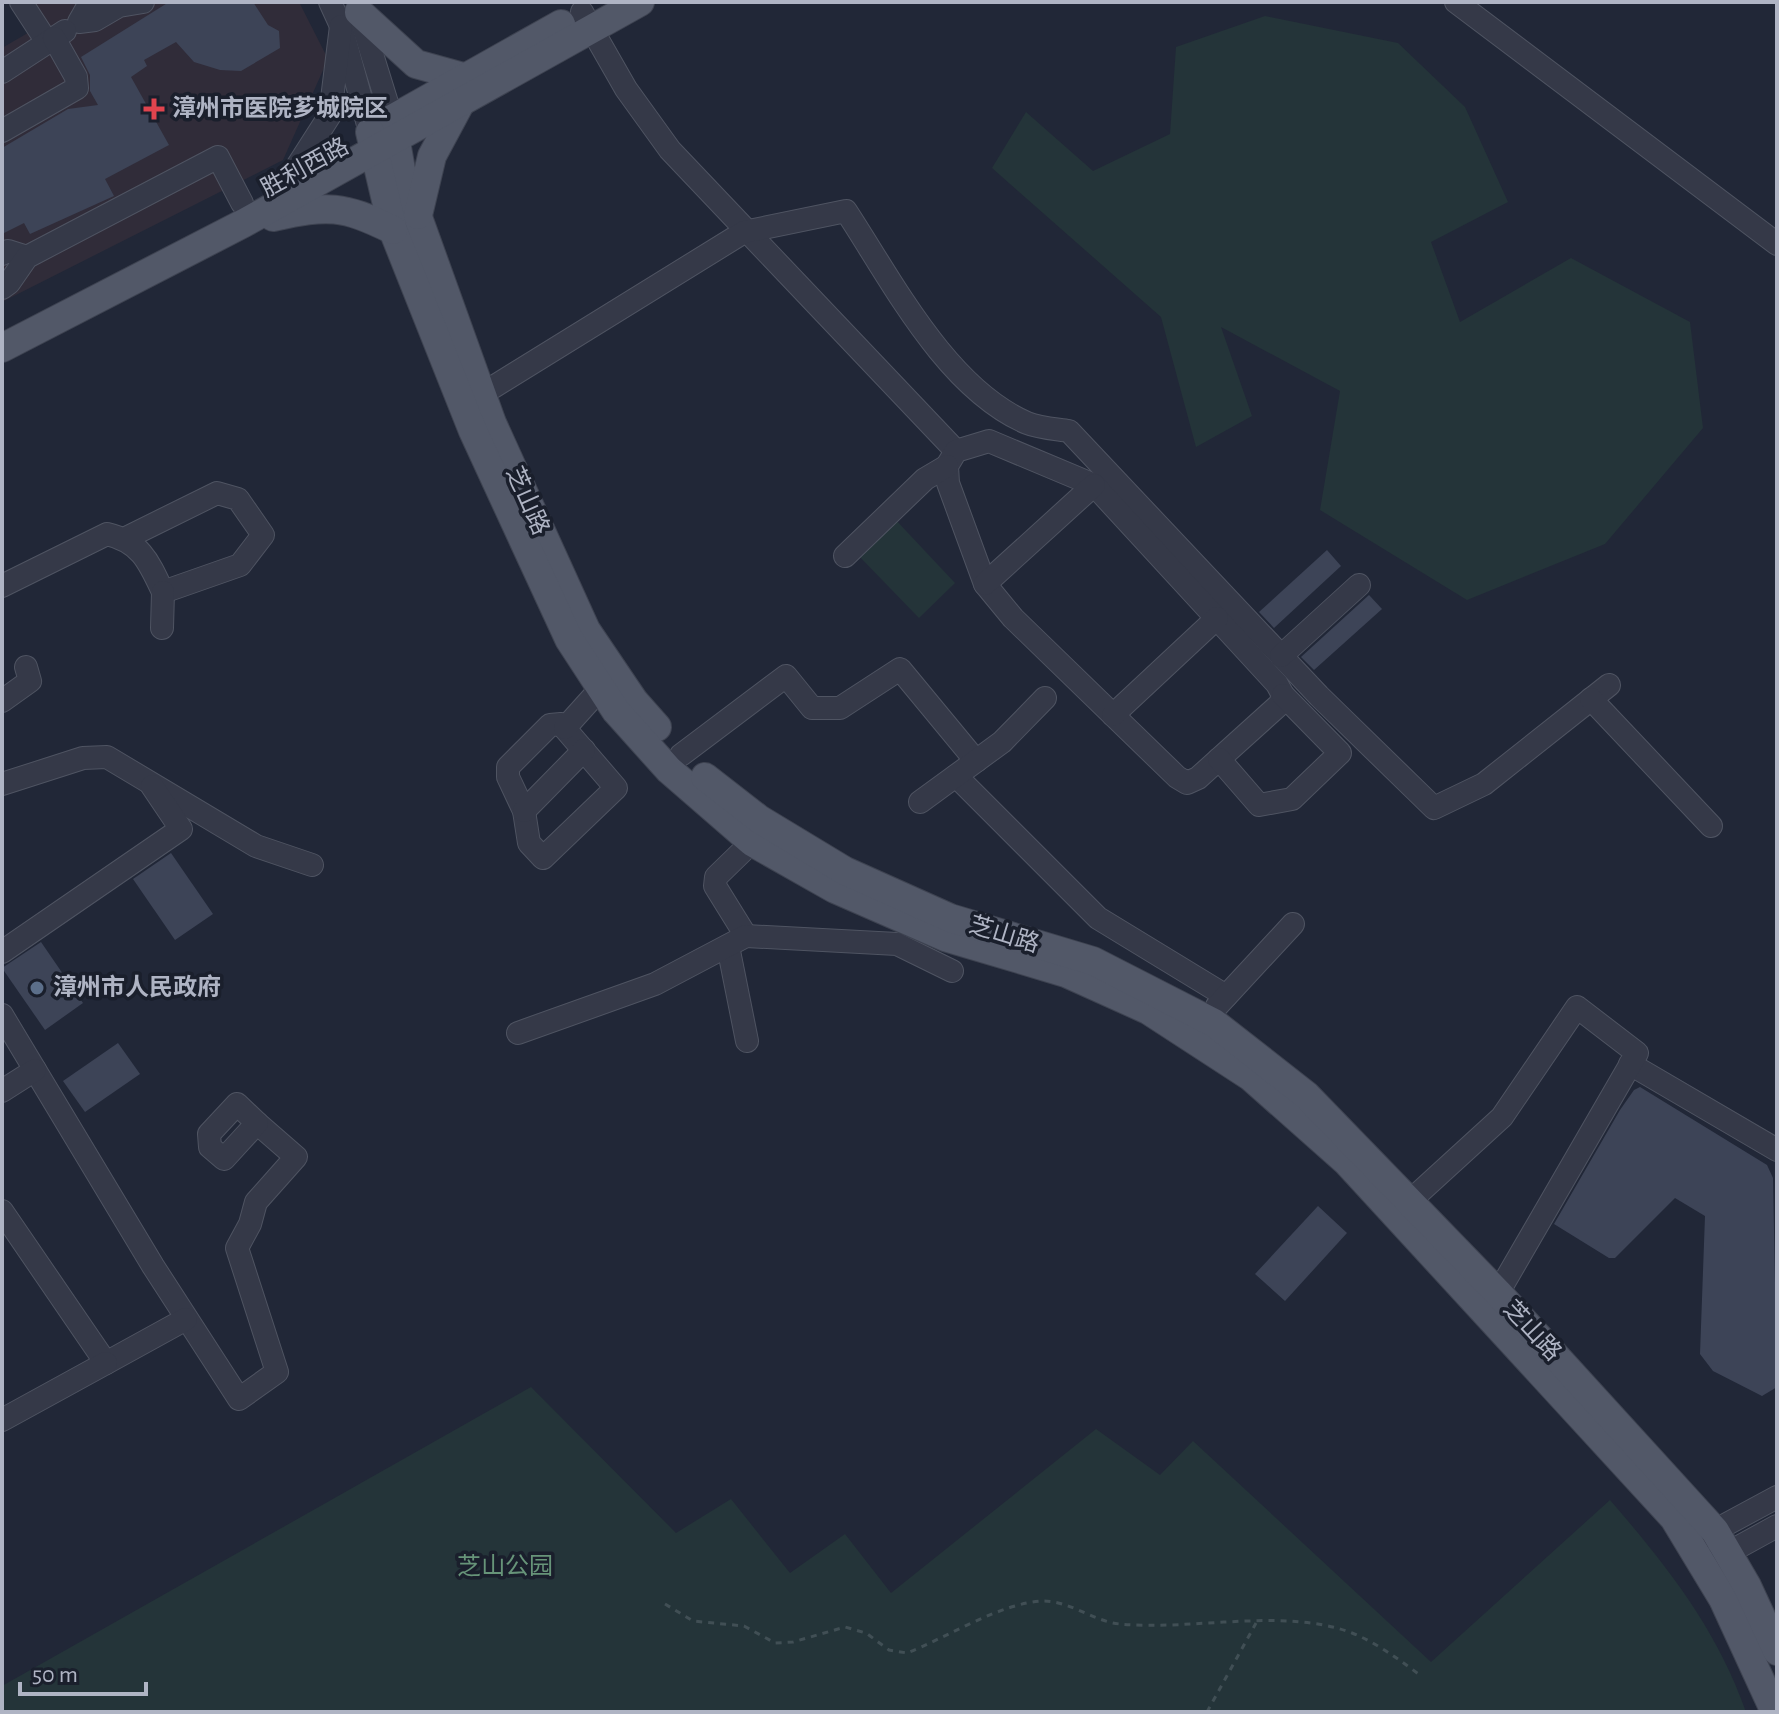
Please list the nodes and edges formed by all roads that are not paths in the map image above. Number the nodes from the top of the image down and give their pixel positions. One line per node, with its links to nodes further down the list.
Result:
1 (21, 2): 10 (street)
2 (97, 2): 9 (street)
3 (143, 2): 9 (street)
4 (330, 2): 7 (street)
5 (640, 2): 8 (main road, 胜利西路)
6 (1456, 2): 19 (street)
7 (352, 13): 12 (main road); 14 (street); 15 (street)
8 (593, 14): 12 (main road, 胜利西路); 18 (street)
9 (79, 22): 10 (street)
10 (50, 40): 11 (street); 13 (street)
11 (2, 72)
12 (462, 90): 14 (main road, 胜利西路); 17 (main road)
13 (2, 131)
14 (383, 135): 15 (main road, 胜利西路); 16 (main road); 17 (main road, 芝山路)
15 (289, 179): 16 (main road, 胜利西路)
16 (243, 213): 17 (main road); 21 (street); 23 (main road, 胜利西路); 24 (main road)
17 (406, 223): 25 (main road, 芝山路); 38 (main road)
18 (744, 232): 25 (street); 26 (street); 36 (street)
19 (1777, 244)
20 (2, 254): 21 (street)
21 (27, 257): 22 (street)
22 (2, 288)
23 (2, 330)
24 (2, 348)
25 (482, 394): 45 (main road, 芝山路)
26 (951, 458): 27 (street); 29 (street); 30 (street)
27 (1094, 485): 30 (street); 34 (street)
28 (126, 538): 32 (street); 33 (street); 33 (street)
29 (845, 556)
30 (985, 584): 42 (street)
31 (1359, 585): 36 (street)
32 (2, 586)
33 (163, 592): 35 (street)
34 (1217, 618): 39 (street); 42 (street)
35 (162, 628)
36 (1281, 656): 53 (street)
37 (26, 667): 41 (street)
38 (601, 688): 43 (street); 54 (main road)
39 (1283, 695): 46 (street); 46 (street)
40 (1045, 698): 47 (street)
41 (2, 701)
42 (1113, 715): 46 (street)
43 (565, 728): 44 (street); 52 (street)
44 (584, 750): 52 (street); 52 (street)
45 (681, 755): 47 (street); 62 (main road, 芝山路)
46 (1219, 759)
47 (976, 761): 48 (street)
48 (956, 776): 51 (street); 60 (street)
49 (147, 778): 50 (street); 55 (street); 58 (street)
50 (2, 784)
51 (920, 802)
52 (524, 811)
53 (1711, 826)
54 (752, 842): 57 (street); 78 (main road)
55 (312, 865)
56 (1293, 924): 60 (street)
57 (737, 941): 59 (street); 63 (street); 64 (street)
58 (2, 952)
59 (952, 971)
60 (1226, 996): 62 (street)
61 (2, 1015): 66 (street)
62 (1205, 1019): 70 (main road, 芝山路)
63 (518, 1033)
64 (747, 1041)
65 (1630, 1064): 69 (street); 70 (street); 72 (street)
66 (35, 1070): 67 (street); 73 (street)
67 (2, 1091)
68 (257, 1123): 73 (street)
69 (1777, 1150)
70 (1410, 1201): 72 (main road, 芝山路)
71 (2, 1211): 74 (street)
72 (1498, 1293): 78 (main road, 芝山路)
73 (186, 1319): 74 (street)
74 (106, 1363): 75 (street)
75 (2, 1420)
76 (1777, 1497): 78 (street)
77 (1777, 1526): 78 (street)
78 (1709, 1548): 79 (main road, 芝山路); 80 (main road)
79 (1777, 1651)
80 (1775, 1712)

